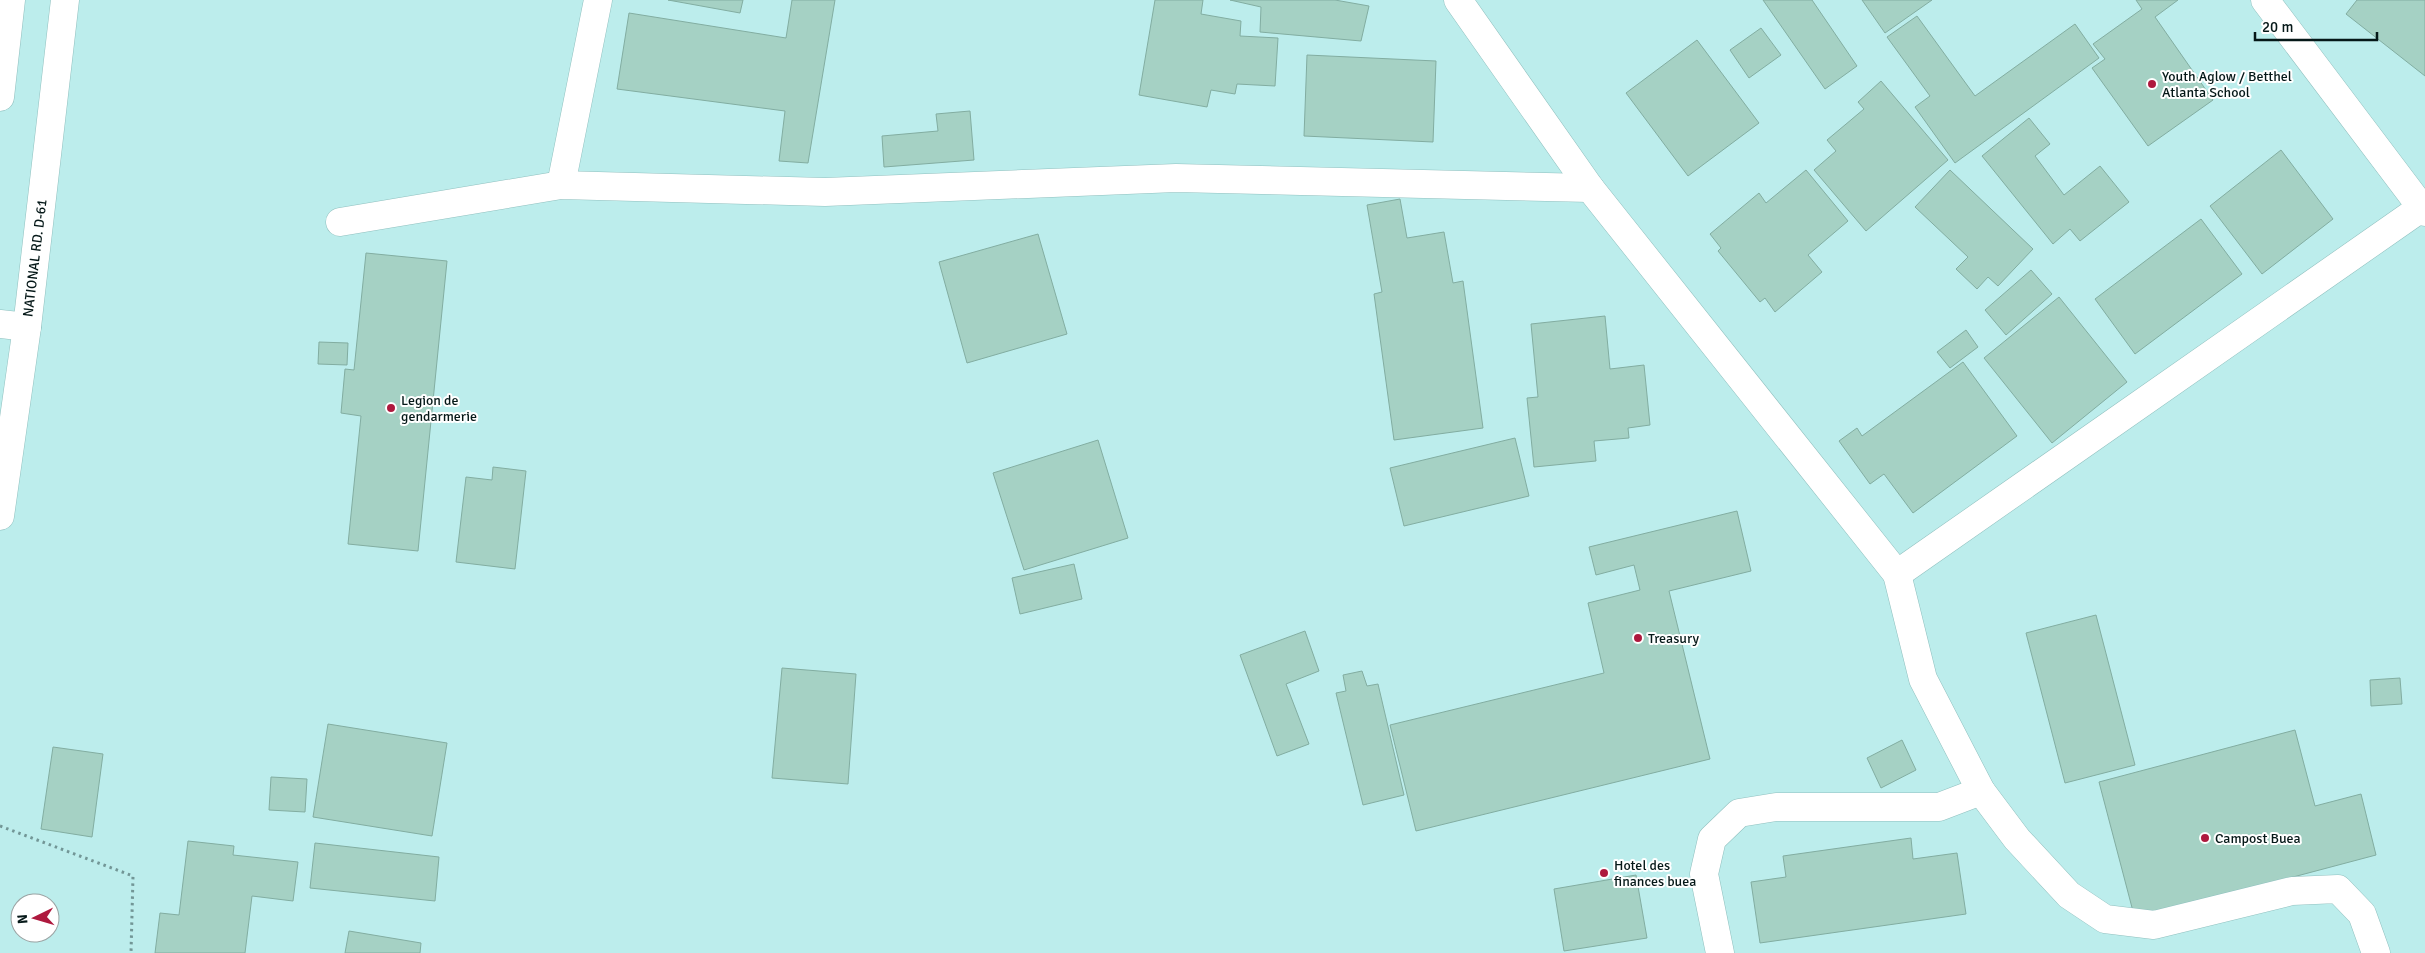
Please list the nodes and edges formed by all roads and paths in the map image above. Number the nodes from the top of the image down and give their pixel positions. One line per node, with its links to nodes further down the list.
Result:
1 (10, 0): 6 (main road)
2 (65, 0): 12 (main road, NATIONAL RD. D-61)
3 (598, 0): 7 (main road)
4 (1458, 0): 8 (main road)
5 (2265, 0): 9 (main road)
6 (0, 97)
7 (561, 185): 8 (main road); 10 (main road)
8 (1590, 188): 14 (main road)
9 (2423, 210): 14 (main road)
10 (340, 222)
11 (0, 324): 12 (main road)
12 (27, 326): 13 (main road, NATIONAL RD. D-61)
13 (0, 516)
14 (1897, 574): 15 (main road)
15 (1981, 791): 18 (main road); 19 (main road)
16 (0, 826): 17 (path)
17 (131, 953)
18 (1720, 953)
19 (2376, 953)

